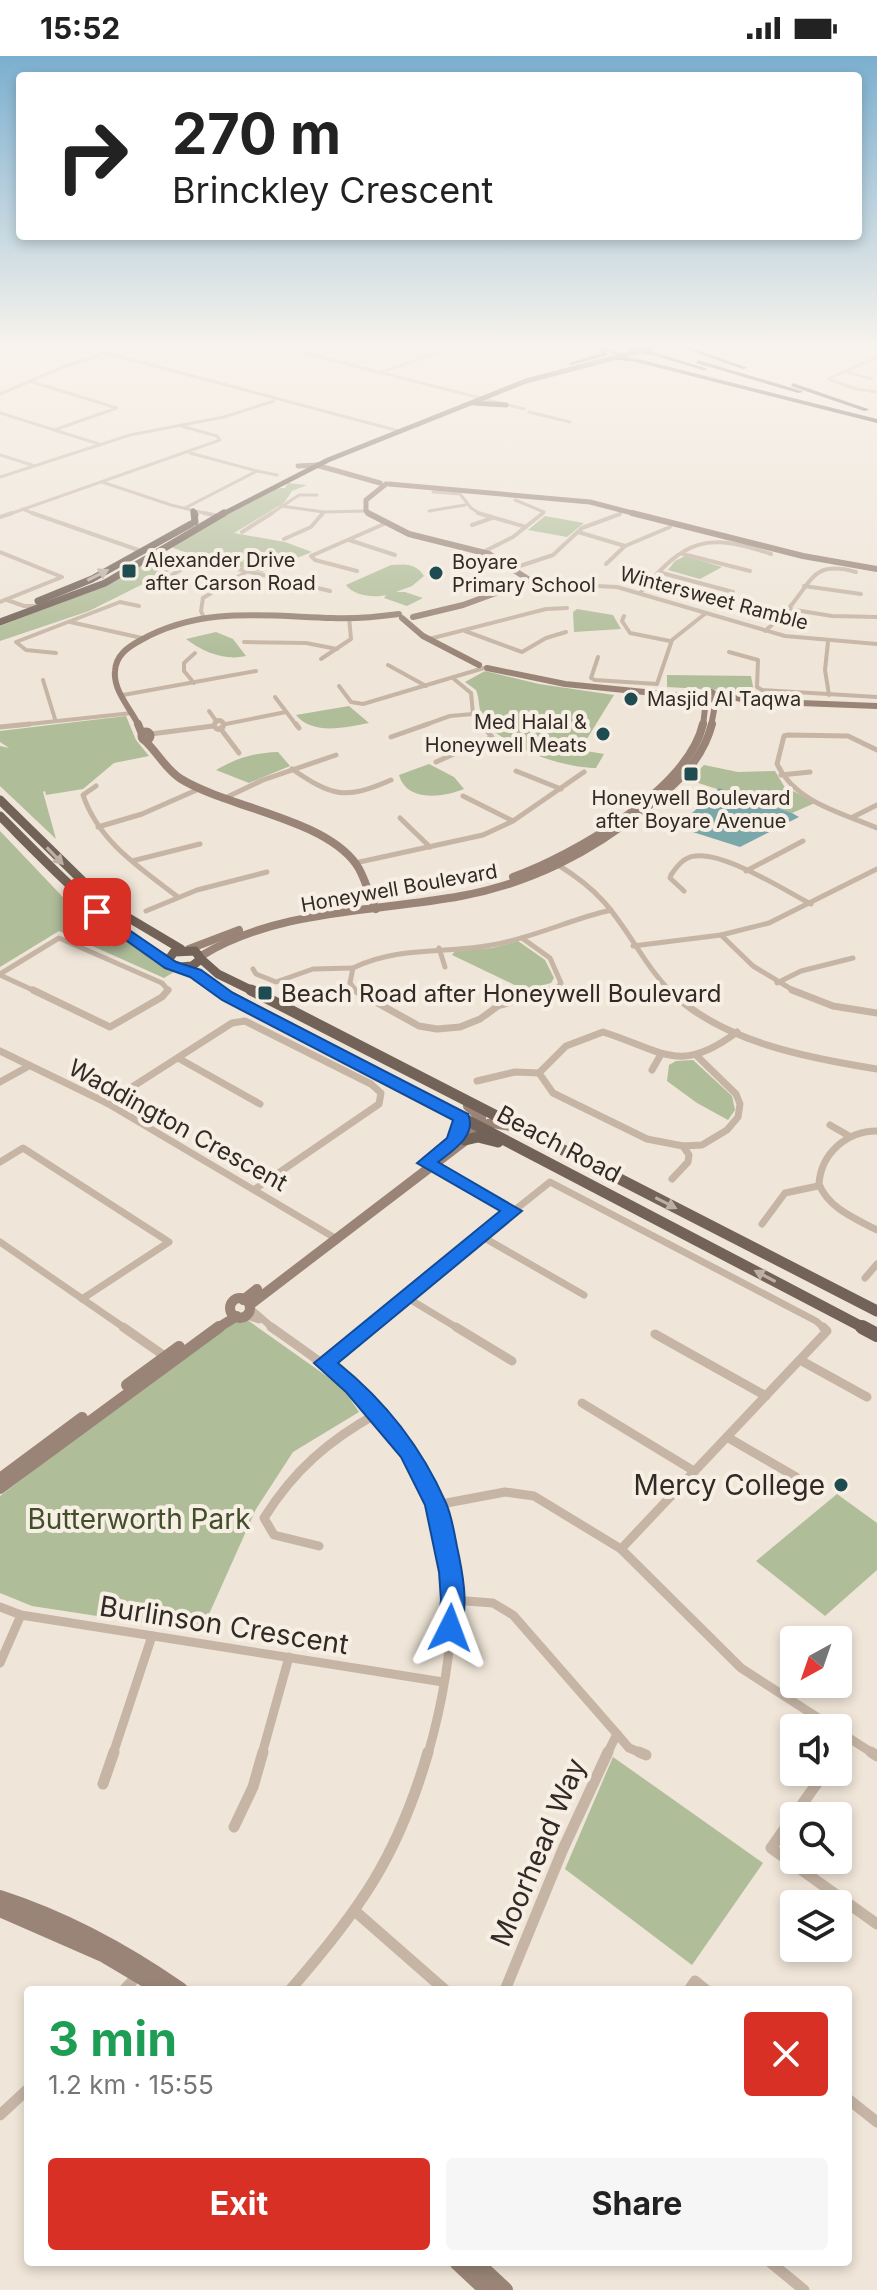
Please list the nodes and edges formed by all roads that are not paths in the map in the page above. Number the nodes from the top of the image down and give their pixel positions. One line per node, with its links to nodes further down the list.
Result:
1 (82, 450): 9 (street)
2 (193, 450): 5 (street)
3 (345, 450): 8 (main road)
4 (350, 450): 7 (main road)
5 (189, 452): 11 (street); 16 (street)
6 (0, 455): 9 (street)
7 (328, 460): 8 (main road); 10 (main road)
8 (316, 462): 10 (street); 12 (street); 13 (main road); 31 (main road)
9 (34, 466): 14 (street)
10 (329, 468): 12 (street)
11 (257, 471): 13 (street); 25 (street)
12 (337, 471): 17 (street)
13 (276, 476): 15 (main road)
14 (0, 477)
15 (266, 481)
16 (101, 482): 24 (street); 25 (street)
17 (384, 483): 26 (street); 53 (street)
18 (433, 492): 22 (street)
19 (317, 495): 23 (street)
20 (238, 496): 29 (main road)
21 (515, 500): 37 (street)
22 (465, 505): 27 (street); 33 (street)
23 (281, 506): 28 (street); 39 (street)
24 (22, 509): 32 (street); 44 (street)
25 (189, 510): 29 (street); 34 (main road)
26 (366, 510): 28 (street); 35 (street)
27 (429, 511)
28 (324, 512): 41 (street)
29 (209, 513): 31 (street); 34 (main road)
30 (620, 514): 40 (street)
31 (220, 515): 47 (main road)
32 (0, 517)
33 (492, 518): 36 (street); 37 (street)
34 (195, 522): 44 (main road)
35 (386, 525): 42 (street); 46 (street)
36 (472, 525)
37 (526, 527): 46 (street)
38 (670, 527): 43 (street)
39 (242, 532)
40 (578, 532): 43 (street); 52 (street)
41 (284, 539)
42 (349, 540): 50 (street); 54 (street)
43 (625, 546): 51 (street)
44 (142, 551): 47 (street); 73 (main road, one-way to 44)
45 (0, 552): 71 (street)
46 (479, 552): 52 (street)
47 (156, 553): 70 (main road)
48 (682, 554): 49 (street); 55 (street); 58 (street)
49 (771, 554)
50 (395, 555)
51 (606, 564)
52 (511, 567): 61 (street)
53 (877, 569)
54 (357, 571)
55 (750, 571)
56 (246, 572): 59 (street); 62 (street); 81 (street)
57 (856, 572): 63 (street)
58 (662, 573): 60 (street); 68 (street)
59 (161, 581)
60 (651, 581): 64 (street); 67 (street)
61 (531, 583): 64 (street, Wintersweet Ramble); 83 (street)
62 (296, 584): 65 (street); 66 (street)
63 (804, 586): 69 (street); 77 (street)
64 (631, 590): 67 (street, Wintersweet Ramble)
65 (285, 591)
66 (330, 591)
67 (641, 592): 78 (street, Wintersweet Ramble)
68 (733, 592)
69 (861, 594)
70 (73, 597): 74 (street); 85 (main road)
71 (10, 599): 72 (street); 73 (street); 74 (street)
72 (0, 602)
73 (35, 602): 74 (main road)
74 (24, 606): 79 (main road)
75 (139, 606): 86 (street)
76 (567, 608): 87 (street)
77 (789, 609): 84 (street); 88 (street)
78 (706, 613): 88 (street, Wintersweet Ramble); 92 (street)
79 (0, 614)
80 (624, 616): 92 (street)
81 (208, 617): 82 (street); 90 (street)
82 (352, 617): 83 (street); 96 (street)
83 (407, 617): 91 (street)
84 (877, 617)
85 (0, 622)
86 (69, 622): 90 (street); 99 (street)
87 (465, 631): 91 (street); 97 (street)
88 (765, 631): 94 (street, Wintersweet Ramble)
89 (566, 632): 97 (street)
90 (140, 639): 112 (street)
91 (431, 640): 105 (street)
92 (670, 641): 101 (street)
93 (244, 642): 96 (street)
94 (828, 642): 95 (street, Wintersweet Ramble); 113 (street)
95 (877, 644)
96 (337, 649): 102 (street)
97 (527, 651): 103 (street)
98 (729, 652): 113 (street)
99 (56, 653)
100 (195, 653): 109 (street)
101 (598, 657)
102 (321, 659)
103 (532, 660)
104 (388, 665): 111 (street)
105 (484, 666): 107 (street); 115 (street)
106 (256, 671): 109 (street)
107 (454, 679): 111 (street); 121 (street)
108 (43, 680): 122 (street)
109 (194, 683): 112 (street)
110 (339, 686): 111 (street)
111 (426, 686)
112 (122, 694): 118 (street)
113 (829, 695): 116 (street)
114 (275, 697): 120 (street)
115 (712, 697): 117 (street); 126 (street, Honeywell Boulevard); 127 (street, Honeywell Boulevard)
116 (877, 697)
117 (877, 707)
118 (131, 711): 122 (street); 128 (street)
119 (209, 711): 123 (street)
120 (286, 712): 123 (street); 125 (street)
121 (473, 714): 129 (street); 133 (street)
122 (55, 719): 124 (street)
123 (219, 725): 128 (street); 131 (street)
124 (0, 727)
125 (299, 728)
126 (702, 728): 127 (street); 134 (street, Honeywell Boulevard)
127 (712, 729): 136 (street, Honeywell Boulevard)
128 (148, 736): 143 (street)
129 (391, 737)
130 (876, 746): 140 (street)
131 (239, 753)
132 (336, 755): 135 (street)
133 (436, 762)
134 (680, 767): 136 (street); 146 (street, Honeywell Boulevard)
135 (292, 769): 141 (street); 148 (street)
136 (690, 770): 146 (street, Honeywell Boulevard)
137 (516, 771): 144 (street)
138 (584, 772): 144 (street)
139 (810, 772): 140 (street)
140 (781, 775): 151 (street)
141 (391, 780)
142 (96, 786): 154 (street)
143 (197, 788): 148 (street); 154 (street)
144 (561, 789): 153 (street)
145 (463, 796): 153 (street)
146 (652, 798): 161 (street, Honeywell Boulevard)
147 (0, 800): 177 (main road, one-way to 177)
148 (225, 800): 160 (street)
149 (877, 805): 151 (street)
150 (0, 816): 180 (main road)
151 (853, 817): 155 (street)
152 (400, 818): 158 (street)
153 (513, 821): 158 (street)
154 (98, 827): 159 (street)
155 (877, 828)
156 (803, 841): 163 (street)
157 (200, 844): 159 (street)
158 (430, 847): 160 (street)
159 (132, 861): 166 (street)
160 (354, 861): 167 (street)
161 (554, 865): 167 (street, Honeywell Boulevard); 169 (street)
162 (876, 870): 168 (street)
163 (746, 871): 165 (street); 168 (street)
164 (267, 872): 166 (street)
165 (684, 891)
166 (178, 897): 170 (street)
167 (376, 903): 171 (street, Honeywell Boulevard); 172 (street, Honeywell Boulevard)
168 (811, 904): 173 (street)
169 (611, 910): 174 (street); 175 (street)
170 (146, 911)
171 (278, 926): 172 (street); 178 (street, Honeywell Boulevard)
172 (239, 930): 177 (street, Honeywell Boulevard)
173 (721, 935): 175 (street); 186 (street)
174 (522, 938): 176 (street); 183 (street)
175 (633, 946): 188 (street)
176 (439, 948): 182 (street); 183 (street)
177 (185, 949): 178 (main road, Beach Road); 180 (main road)
178 (201, 958): 181 (main road); 199 (main road, Beach Road)
179 (853, 958): 186 (street)
180 (167, 960): 181 (main road, Beach Road)
181 (180, 967): 202 (main road, Beach Road)
182 (445, 967)
183 (353, 968): 184 (street)
184 (253, 969)
185 (0, 974): 185 (street)
186 (777, 983): 187 (street)
187 (877, 1013)
188 (737, 1032): 191 (street); 194 (street)
189 (0, 1051): 193 (street, Waddington Crescent)
190 (660, 1056): 191 (street); 195 (street); 196 (street)
191 (698, 1057): 209 (street)
192 (178, 1058): 200 (street); 201 (street); 215 (street)
193 (29, 1066): 198 (street); 200 (street, Waddington Crescent)
194 (877, 1069)
195 (652, 1070)
196 (539, 1073): 197 (street); 209 (street)
197 (477, 1081)
198 (0, 1082)
199 (447, 1091): 204 (street); 205 (main road, Beach Road)
200 (107, 1103): 215 (street, Waddington Crescent)
201 (260, 1104)
202 (461, 1117): 204 (main road, Beach Road); 208 (main road)
203 (830, 1125): 207 (street)
204 (478, 1126): 205 (street); 208 (street); 210 (main road, Beach Road)
205 (517, 1127): 218 (main road, Beach Road, one-way to 218)
206 (877, 1131): 207 (street)
207 (849, 1136): 214 (street)
208 (459, 1141): 210 (main road); 212 (street)
209 (683, 1146): 213 (street)
210 (522, 1149): 223 (main road, Beach Road)
211 (0, 1162): 228 (street)
212 (429, 1164): 216 (street); 220 (street)
213 (672, 1179)
214 (818, 1186): 217 (street); 219 (street)
215 (255, 1189): 220 (street, Waddington Crescent)
216 (513, 1211): 221 (street); 234 (street)
217 (762, 1224)
218 (716, 1229): 223 (main road); 230 (main road, Beach Road)
219 (877, 1230)
220 (332, 1236): 229 (street)
221 (481, 1236): 226 (street); 227 (street)
222 (0, 1242): 228 (street)
223 (704, 1245): 232 (main road, Beach Road, one-way to 223)
224 (877, 1264): 225 (street)
225 (865, 1278)
226 (584, 1295)
227 (406, 1297): 235 (street); 236 (street)
228 (82, 1299): 233 (street)
229 (242, 1309): 233 (street); 236 (street)
230 (877, 1311)
231 (655, 1334): 237 (street)
232 (877, 1335)
233 (168, 1358): 244 (street); 245 (street)
234 (800, 1360): 237 (street); 238 (street)
235 (512, 1361)
236 (324, 1363): 240 (street)
237 (766, 1396): 241 (street)
238 (867, 1397)
239 (582, 1403): 242 (street)
240 (378, 1413): 246 (street); 247 (street)
241 (727, 1437): 242 (street); 243 (street)
242 (694, 1471): 248 (street)
243 (796, 1477)
244 (0, 1479)
245 (0, 1488)
246 (436, 1505): 248 (street); 249 (street)
247 (319, 1546)
248 (621, 1549): 256 (street)
249 (453, 1600): 255 (street); 257 (street)
250 (0, 1607): 251 (street, Burlinson Crescent)
251 (21, 1615): 252 (street, Burlinson Crescent); 254 (street)
252 (152, 1636): 253 (street, Burlinson Crescent); 261 (street)
253 (289, 1657): 255 (street, Burlinson Crescent); 263 (street)
254 (0, 1663)
255 (443, 1682): 266 (street)
256 (811, 1714)
257 (617, 1734): 259 (street); 274 (street, Moorhead Way)
258 (852, 1740): 260 (street)
259 (646, 1755)
260 (877, 1756)
261 (103, 1784)
262 (815, 1786): 267 (street)
263 (234, 1827)
264 (0, 1898): 268 (street)
265 (0, 1909): 268 (street)
266 (356, 1912): 272 (street); 273 (street)
267 (877, 1924)
268 (143, 1969): 269 (street); 270 (street); 271 (street)
269 (128, 1986)
270 (160, 1986)
271 (173, 1986)
272 (293, 1986)
273 (440, 1986)
274 (507, 1986)
275 (24, 2093): 277 (street)
276 (852, 2102): 278 (street)
277 (0, 2115)
278 (877, 2122)
279 (463, 2266): 282 (street)
280 (478, 2266): 282 (street)
281 (775, 2266): 283 (street)
282 (493, 2287)
283 (804, 2290)

